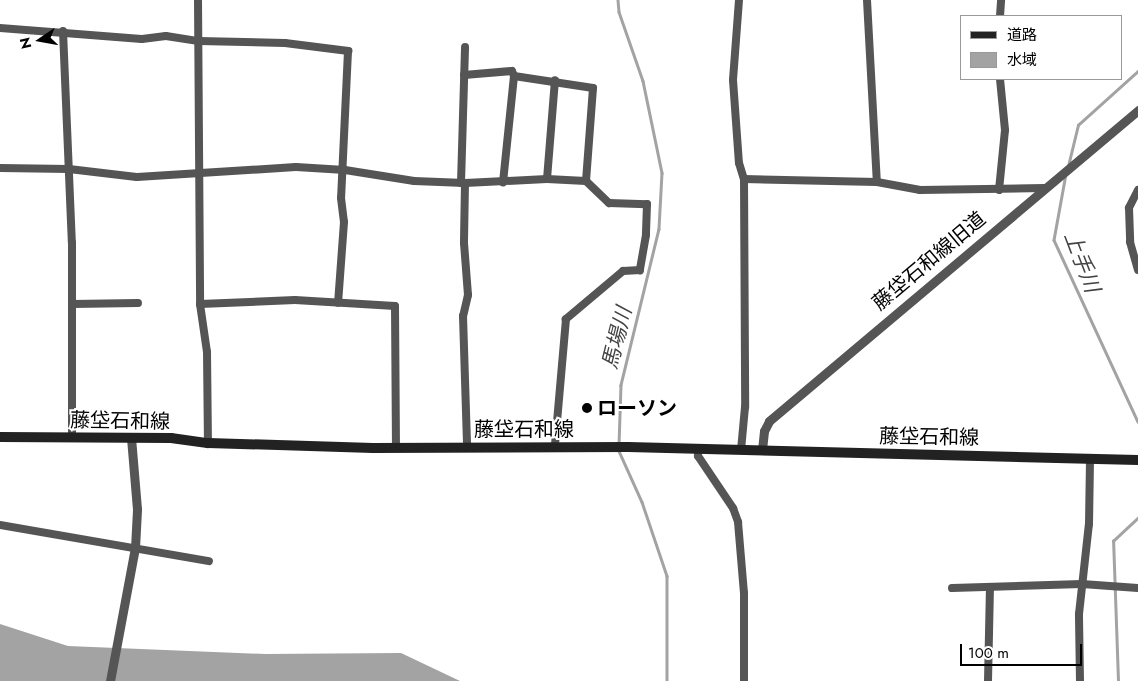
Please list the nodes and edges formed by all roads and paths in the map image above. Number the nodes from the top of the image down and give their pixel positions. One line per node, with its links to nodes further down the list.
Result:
1 (198, 0): 8 (street)
2 (739, 0): 20 (street)
3 (867, 0): 23 (street)
4 (1001, 0): 5 (street)
5 (1000, 15)
6 (0, 28): 7 (street)
7 (63, 32): 8 (street); 16 (street)
8 (198, 41): 17 (street); 18 (street)
9 (465, 47): 10 (street)
10 (464, 75): 11 (street); 24 (street)
11 (514, 76): 12 (street); 22 (street)
12 (555, 80): 19 (street); 21 (street)
13 (1000, 80): 26 (street)
14 (1138, 110): 25 (street, 藤垈石和線旧道)
15 (0, 168): 16 (street)
16 (69, 169): 18 (street); 31 (street)
17 (345, 170): 18 (street); 24 (street); 30 (street)
18 (199, 175): 32 (street)
19 (547, 179): 21 (street); 22 (street)
20 (744, 179): 23 (street); 41 (street)
21 (586, 181): 38 (street)
22 (503, 182): 24 (street)
23 (877, 182): 26 (street)
24 (463, 183): 37 (street)
25 (1044, 188): 26 (street); 42 (street, 藤垈石和線旧道)
26 (999, 190)
27 (1138, 190): 28 (street)
28 (1138, 270)
29 (138, 303): 31 (street)
30 (338, 303): 32 (street); 39 (street)
31 (72, 304): 34 (street)
32 (200, 304): 36 (street)
33 (0, 437): 34 (main road, 藤垈石和線)
34 (72, 437): 35 (main road, 藤垈石和線)
35 (131, 438): 36 (main road, 藤垈石和線); 46 (street)
36 (208, 443): 39 (main road, 藤垈石和線)
37 (467, 446): 38 (main road, 藤垈石和線); 39 (main road, 藤垈石和線)
38 (555, 446): 40 (main road, 藤垈石和線)
39 (396, 448)
40 (698, 449): 41 (main road, 藤垈石和線); 53 (street)
41 (740, 450): 42 (main road, 藤垈石和線)
42 (762, 450): 43 (main road, 藤垈石和線)
43 (1090, 459): 44 (main road, 藤垈石和線); 48 (street)
44 (1138, 460)
45 (0, 525): 46 (street)
46 (135, 550): 47 (street); 52 (street)
47 (209, 561)
48 (1082, 584): 49 (street); 51 (street); 55 (street)
49 (990, 586): 50 (street); 54 (street)
50 (952, 588)
51 (1138, 588)
52 (110, 681)
53 (744, 681)
54 (988, 681)
55 (1080, 681)

